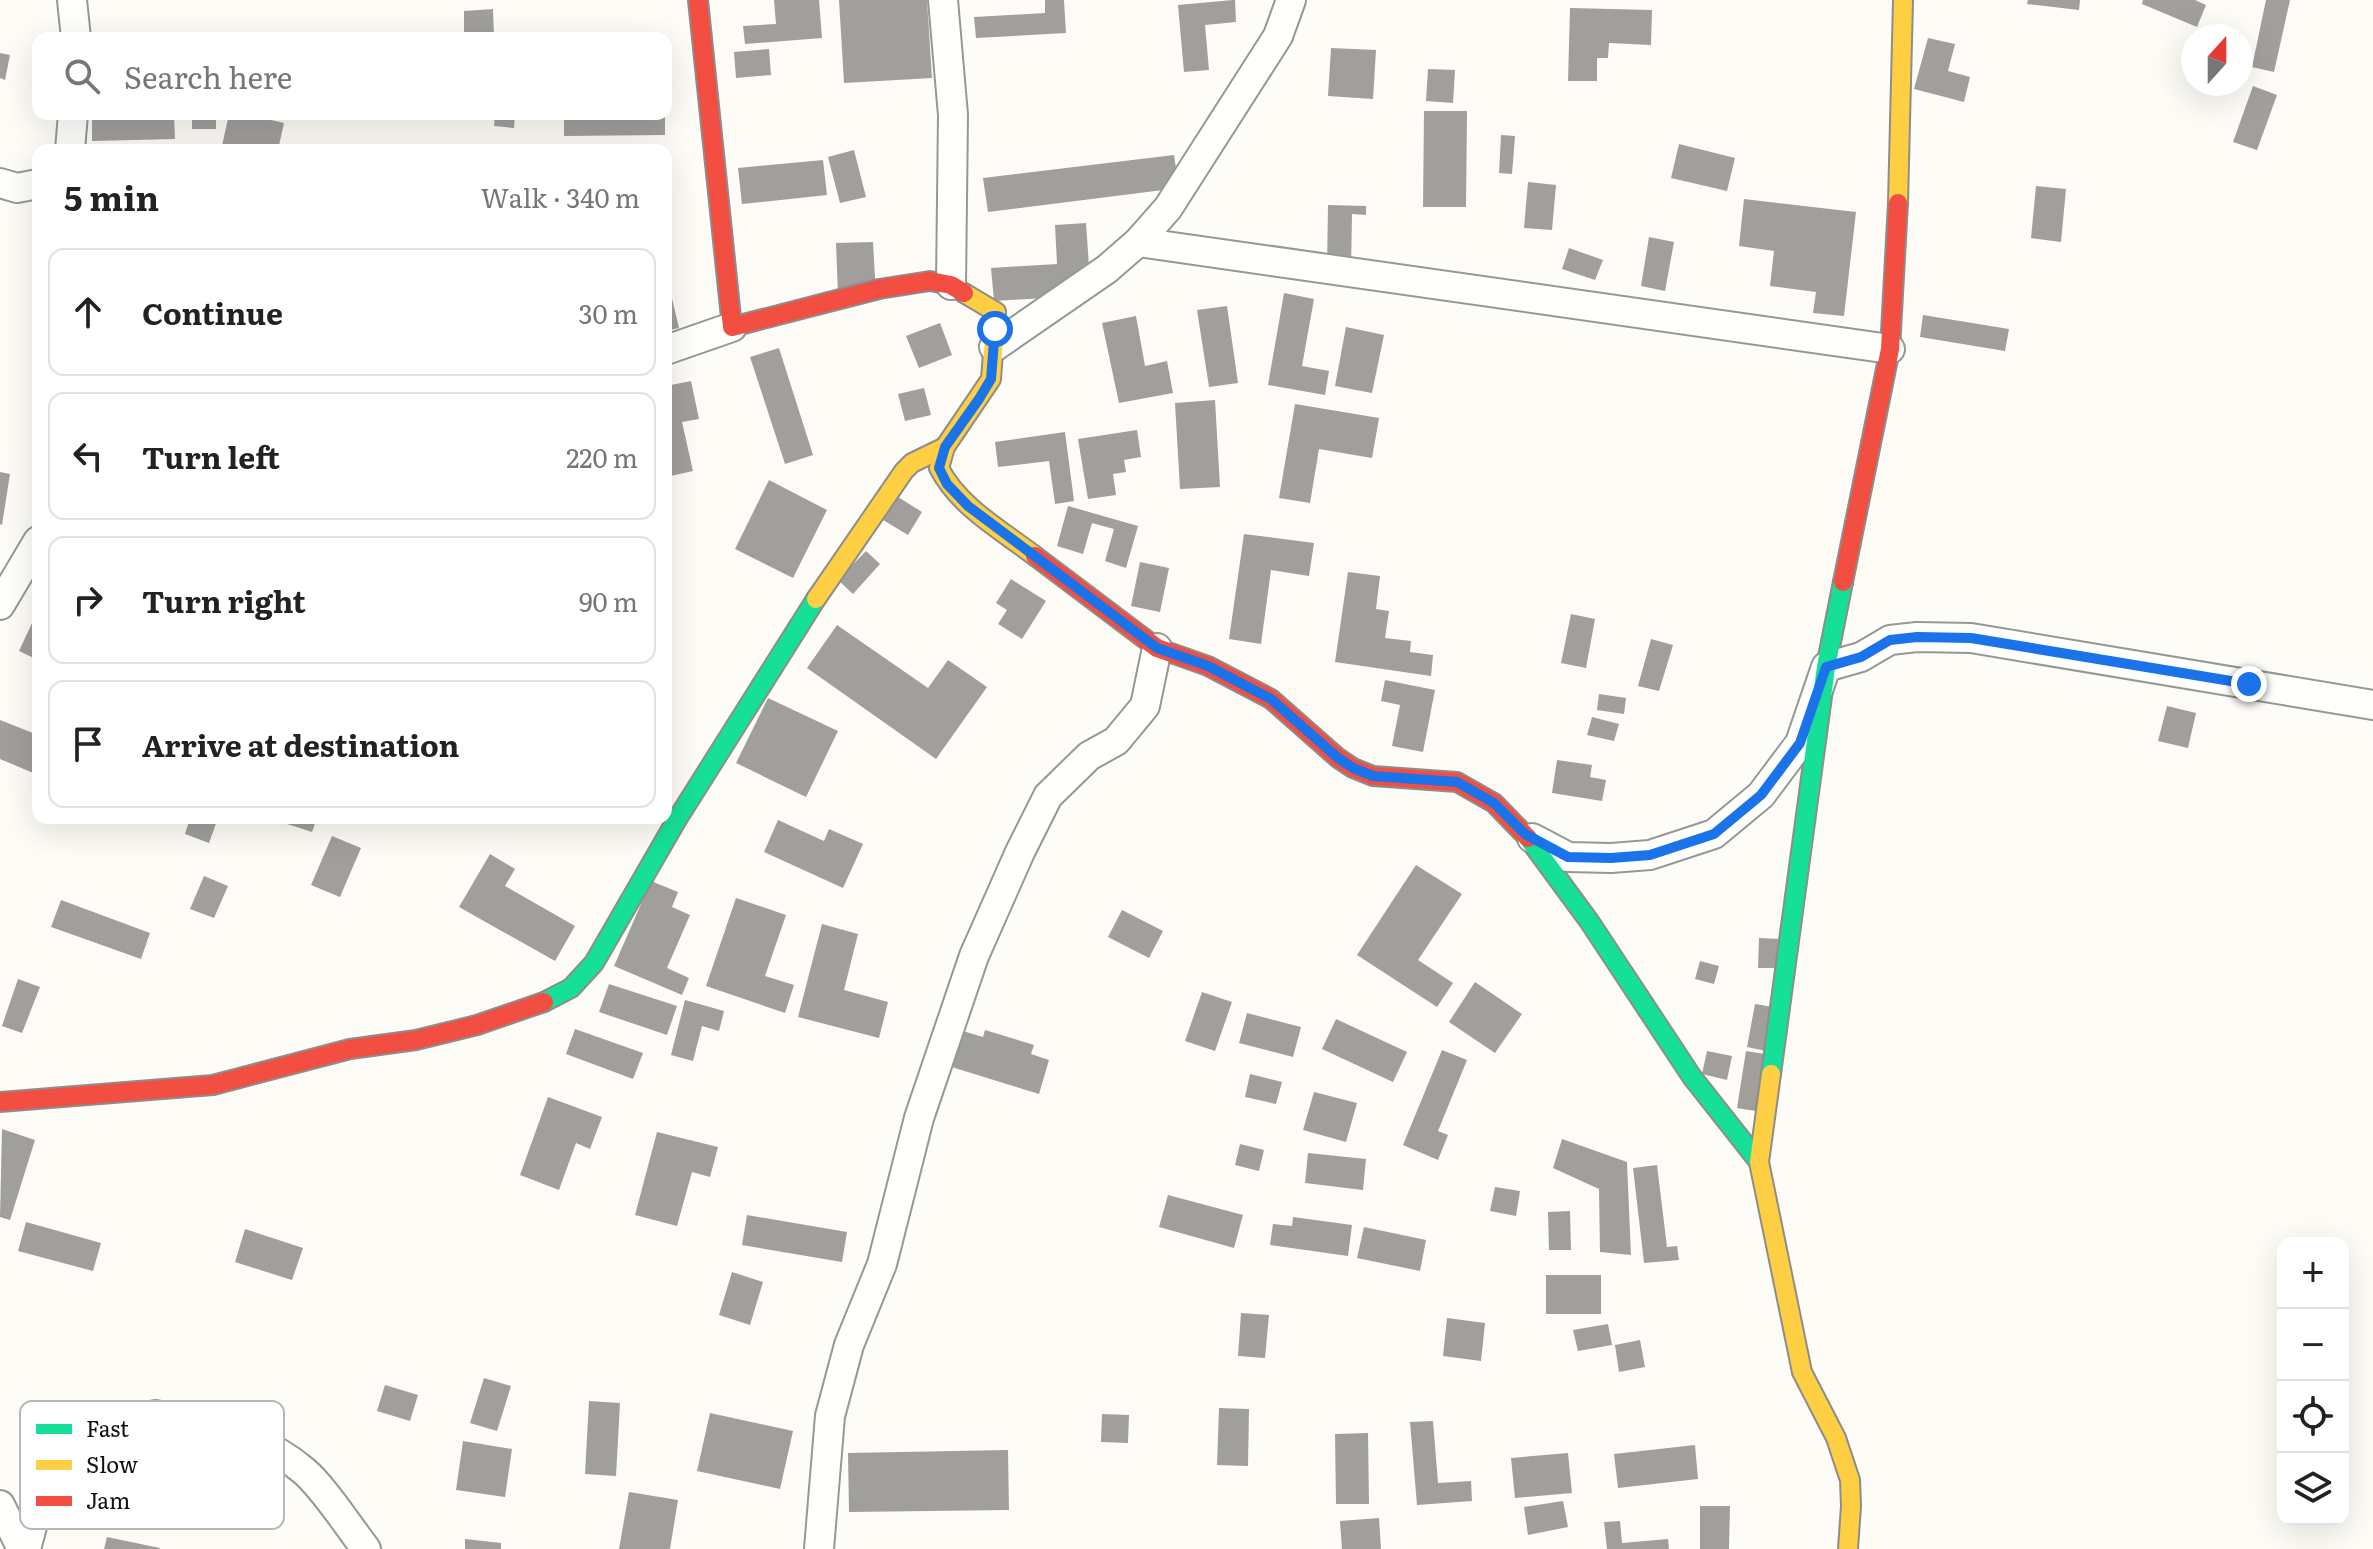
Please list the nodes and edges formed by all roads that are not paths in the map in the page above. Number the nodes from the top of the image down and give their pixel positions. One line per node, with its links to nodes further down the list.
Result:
1 (72, 0): 6 (street)
2 (698, 0): 13 (street)
3 (943, 0): 12 (street)
4 (1291, 0): 11 (street)
5 (1903, 0): 16 (street)
6 (75, 32)
7 (72, 120): 8 (street)
8 (70, 144)
9 (0, 183): 10 (street)
10 (32, 185)
11 (1138, 242): 14 (street); 16 (street)
12 (951, 285): 13 (street); 14 (street)
13 (732, 327): 15 (street)
14 (994, 347): 17 (street)
15 (672, 348)
16 (1890, 349): 21 (street)
17 (945, 447): 20 (street); 24 (street)
18 (32, 551): 19 (street)
19 (0, 605)
20 (1157, 648): 23 (street); 33 (street)
21 (1826, 667): 22 (street); 23 (street); 25 (street)
22 (2373, 705)
23 (1525, 834): 25 (street)
24 (0, 1102)
25 (1759, 1162): 34 (street)
26 (284, 1457): 32 (street)
27 (0, 1505): 31 (street)
28 (30, 1529): 31 (street)
29 (0, 1547): 30 (street)
30 (7, 1549)
31 (24, 1549)
32 (366, 1549)
33 (819, 1549)
34 (1848, 1549)

